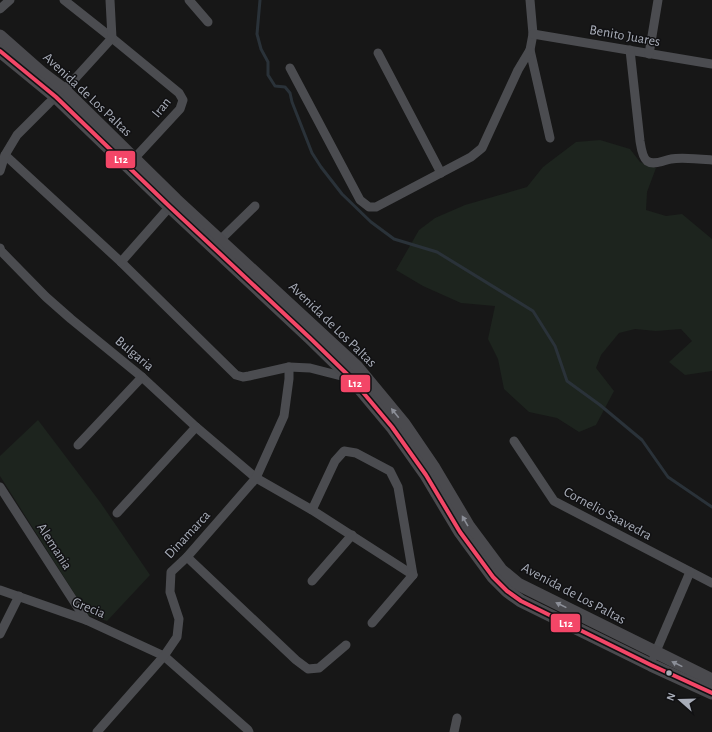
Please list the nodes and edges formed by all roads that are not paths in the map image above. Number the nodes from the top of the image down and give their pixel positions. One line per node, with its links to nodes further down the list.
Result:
1 (10, 0): 7 (street)
2 (64, 0): 11 (street)
3 (110, 0): 11 (street)
4 (189, 0): 8 (street)
5 (530, 0): 9 (street)
6 (658, 0): 16 (street)
7 (0, 9)
8 (208, 22)
9 (533, 34): 12 (street); 13 (street, Benito Juares)
10 (0, 36): 19 (main road, Avenida de Los Paltas)
11 (112, 38): 19 (street); 23 (street, Iran)
12 (530, 50): 20 (street); 25 (street)
13 (630, 50): 16 (street, Benito Juares); 22 (street)
14 (0, 51): 19 (main road, Avenida de Los Paltas)
15 (378, 53): 25 (street)
16 (649, 54): 17 (street, Benito Juares)
17 (712, 64)
18 (290, 68): 25 (street)
19 (60, 93): 21 (street); 23 (main road, Avenida de Los Paltas)
20 (550, 138)
21 (5, 155): 24 (street); 30 (street)
22 (712, 160)
23 (130, 162): 26 (main road, Avenida de Los Paltas)
24 (0, 171)
25 (441, 173)
26 (172, 203): 28 (main road, Avenida de Los Paltas); 30 (street)
27 (255, 206): 28 (street)
28 (216, 244): 32 (main road, Avenida de Los Paltas)
29 (0, 248): 33 (street, Bulgaria)
30 (121, 262): 31 (street)
31 (289, 367): 32 (street); 37 (street, Dinamarca)
32 (356, 375): 53 (main road, Avenida de Los Paltas, one-way to 32); 55 (main road, Avenida de Los Paltas)
33 (142, 376): 34 (street, Bulgaria); 36 (street)
34 (196, 427): 37 (street, Bulgaria); 40 (street)
35 (514, 441): 43 (street, Cornelio Saavedra)
36 (78, 445)
37 (256, 478): 39 (street, Bulgaria); 42 (street, Dinamarca)
38 (0, 487): 49 (street, Alemania)
39 (312, 510): 41 (street, Bulgaria); 44 (street)
40 (117, 513)
41 (352, 536): 44 (street, Bulgaria); 45 (street)
42 (187, 557): 52 (street); 54 (street, Dinamarca)
43 (690, 572): 46 (street, Cornelio Saavedra); 53 (street)
44 (413, 575): 50 (street)
45 (312, 581)
46 (712, 583)
47 (0, 590): 48 (street, Grecia)
48 (19, 596): 49 (street, Grecia); 51 (street)
49 (86, 620): 54 (street, Grecia)
50 (372, 623)
51 (0, 634)
52 (346, 645)
53 (656, 653): 55 (street); 56 (main road, Avenida de Los Paltas, one-way to 53)
54 (164, 656): 59 (street, Dinamarca); 60 (street, Grecia)
55 (651, 665): 57 (main road, Avenida de Los Paltas)
56 (712, 680)
57 (712, 693)
58 (457, 718): 61 (street)
59 (97, 732)
60 (249, 732)
61 (454, 732)

